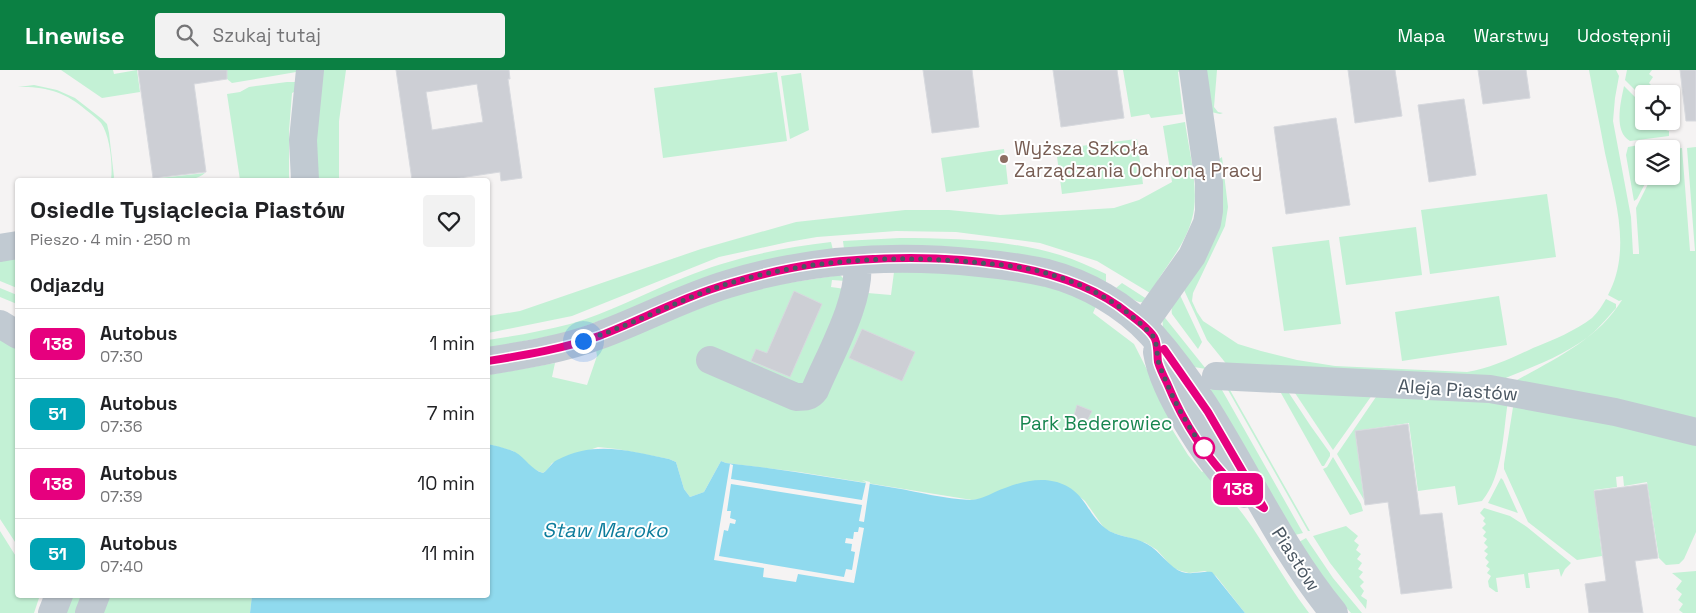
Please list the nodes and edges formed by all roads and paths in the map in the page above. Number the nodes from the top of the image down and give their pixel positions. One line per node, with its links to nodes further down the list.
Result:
1 (310, 70): 3 (street)
2 (1193, 70): 10 (street)
3 (304, 178)
4 (15, 245): 5 (street)
5 (0, 248)
6 (857, 261): 10 (street, Piastów); 12 (street); 13 (street, Piastów)
7 (0, 306): 8 (street)
8 (15, 311)
9 (0, 324): 11 (street)
10 (1149, 332): 20 (street, Piastów)
11 (15, 333)
12 (710, 360)
13 (490, 362)
14 (1216, 376): 15 (street, Aleja Piastów)
15 (1696, 432)
16 (58, 598): 18 (street)
17 (95, 598): 19 (street)
18 (52, 613)
19 (89, 613)
20 (1334, 613)

